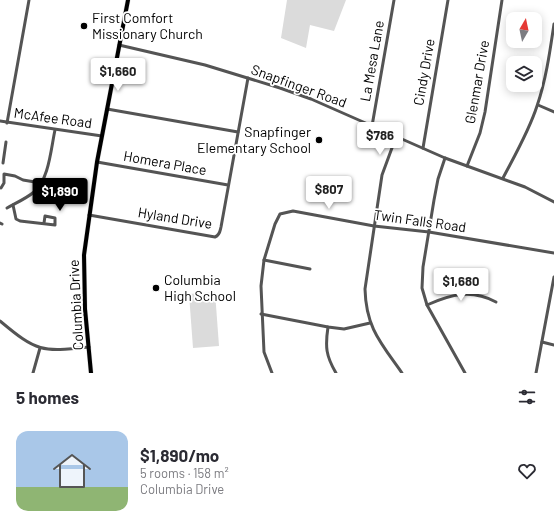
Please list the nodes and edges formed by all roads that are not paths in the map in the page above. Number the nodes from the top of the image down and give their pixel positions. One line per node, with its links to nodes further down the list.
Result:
1 (29, 0): 15 (street)
2 (128, 0): 7 (main road, Columbia Drive)
3 (394, 0): 16 (street, La Mesa Lane)
4 (448, 0): 22 (street, Cindy Drive)
5 (502, 0): 26 (street, Glenmar Drive)
6 (554, 24): 8 (street)
7 (119, 45): 10 (street, Snapfinger Road); 12 (main road, Columbia Drive)
8 (548, 56): 9 (street); 11 (street)
9 (554, 57)
10 (248, 78): 16 (street, Snapfinger Road); 18 (street, Hyland Drive)
11 (538, 104): 13 (street); 27 (street)
12 (107, 109): 18 (street); 19 (main road, Columbia Drive)
13 (554, 112)
14 (0, 122): 15 (street, McAfee Road)
15 (7, 123): 17 (street, McAfee Road)
16 (372, 126): 20 (street, Snapfinger Road)
17 (55, 130): 19 (street, McAfee Road); 28 (street)
18 (238, 132): 29 (street, Hyland Drive)
19 (102, 136): 24 (main road, Columbia Drive)
20 (396, 137): 22 (street, Snapfinger Road); 36 (street)
21 (0, 144): 25 (street)
22 (423, 148): 23 (street, Snapfinger Road)
23 (445, 158): 26 (street, Snapfinger Road); 37 (street)
24 (97, 162): 29 (street, Homera Place); 34 (main road, Columbia Drive)
25 (3, 163)
26 (467, 166): 27 (street, Snapfinger Road)
27 (503, 178): 31 (street, Snapfinger Road)
28 (41, 183): 30 (street); 32 (street)
29 (228, 185): 34 (street, Hyland Drive)
30 (1, 188)
31 (554, 202)
32 (13, 205): 33 (street); 35 (street)
33 (8, 208)
34 (89, 215): 51 (main road, Columbia Drive)
35 (44, 224)
36 (374, 226): 37 (street, Twin Falls Road); 39 (street, Twin Falls Road); 46 (street)
37 (429, 232): 38 (street, Twin Falls Road); 43 (street)
38 (554, 253)
39 (264, 260): 40 (street); 44 (street, Twin Falls Road)
40 (310, 269)
41 (554, 277): 48 (street)
42 (496, 302): 43 (street)
43 (427, 305): 57 (street)
44 (261, 314): 47 (street); 54 (street, Twin Falls Road)
45 (0, 321): 50 (street)
46 (370, 323): 47 (street); 56 (street)
47 (328, 327): 55 (street)
48 (542, 342): 49 (street); 58 (street)
49 (554, 344)
50 (40, 348): 51 (street); 52 (street)
51 (89, 348): 53 (main road, Columbia Drive)
52 (33, 373)
53 (91, 373)
54 (272, 373)
55 (336, 373)
56 (402, 373)
57 (465, 373)
58 (536, 373)

